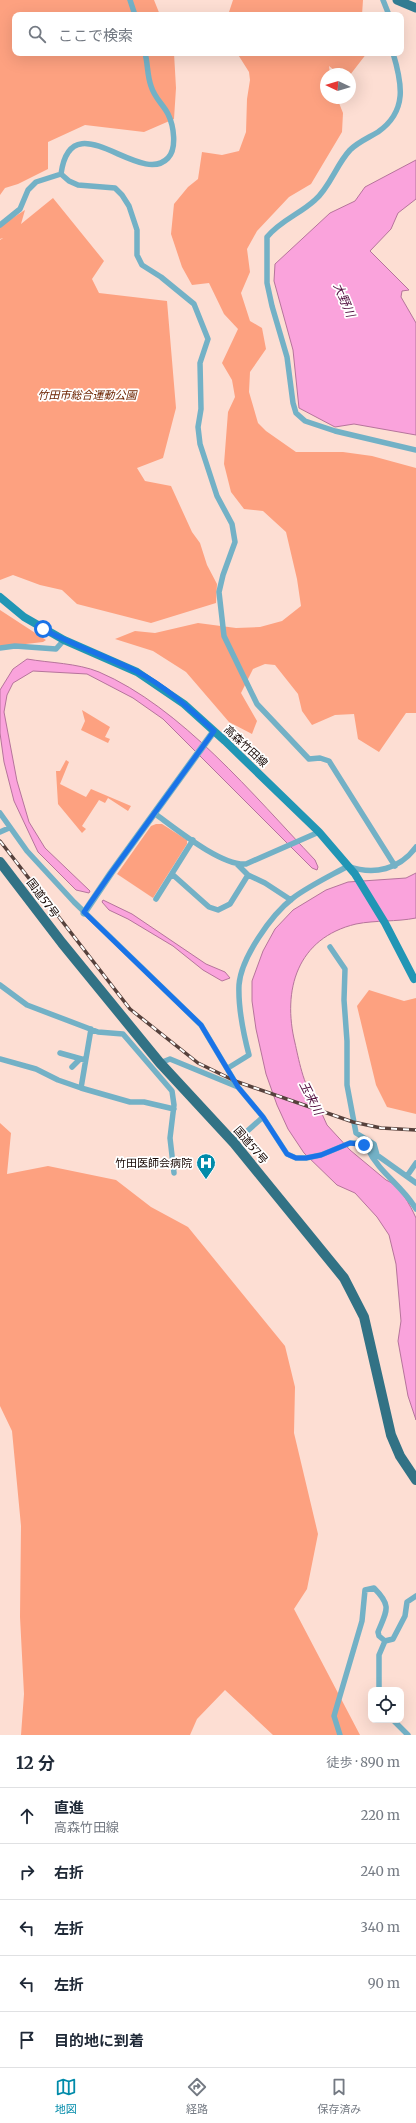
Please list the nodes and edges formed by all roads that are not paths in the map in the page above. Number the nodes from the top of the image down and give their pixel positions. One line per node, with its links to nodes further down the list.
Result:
1 (130, 0): 5 (street)
2 (383, 0): 6 (street)
3 (397, 0): 4 (main road)
4 (416, 8)
5 (134, 12)
6 (388, 12)
7 (146, 56): 9 (street)
8 (394, 56): 11 (street)
9 (62, 174): 10 (street); 26 (street)
10 (0, 225)
11 (416, 450)
12 (0, 597): 13 (main road, 高森竹田線)
13 (64, 640): 14 (street); 15 (main road, 高森竹田線)
14 (0, 648)
15 (214, 731): 17 (street); 20 (main road, 高森竹田線)
16 (0, 813): 18 (street)
17 (154, 813): 21 (street); 31 (street)
18 (9, 828): 19 (street); 31 (street)
19 (0, 832)
20 (319, 832): 24 (street); 25 (main road, 高森竹田線)
21 (193, 840): 24 (street); 27 (street)
22 (416, 847): 26 (street)
23 (0, 862): 39 (highway, 国道57号)
24 (237, 864): 28 (street)
25 (348, 866): 26 (street); 30 (street); 33 (main road, 高森竹田線)
26 (395, 866)
27 (172, 874): 28 (street); 29 (street)
28 (248, 875): 30 (street)
29 (156, 899)
30 (290, 900): 41 (street)
31 (84, 912): 41 (street)
32 (330, 947): 48 (street)
33 (414, 979)
34 (0, 985): 35 (street)
35 (91, 1029): 38 (street); 44 (street)
36 (60, 1053): 38 (street)
37 (0, 1059): 43 (street)
38 (83, 1060): 40 (street); 43 (street)
39 (160, 1063): 42 (street); 46 (highway, 国道57号)
40 (72, 1067)
41 (228, 1068): 42 (street)
42 (238, 1087): 45 (street)
43 (81, 1088): 44 (street)
44 (174, 1110): 50 (street)
45 (263, 1117): 46 (street); 47 (street)
46 (234, 1143): 54 (highway, 国道57号)
47 (368, 1149): 48 (street); 53 (street)
48 (377, 1155): 51 (street)
49 (416, 1163): 51 (street)
50 (174, 1172)
51 (407, 1176): 52 (street)
52 (416, 1183)
53 (416, 1209)
54 (416, 1480)
55 (416, 1596): 56 (street)
56 (384, 1641): 57 (street); 59 (street)
57 (379, 1687)
58 (396, 1723): 60 (street)
59 (340, 1735)
60 (408, 1735)

